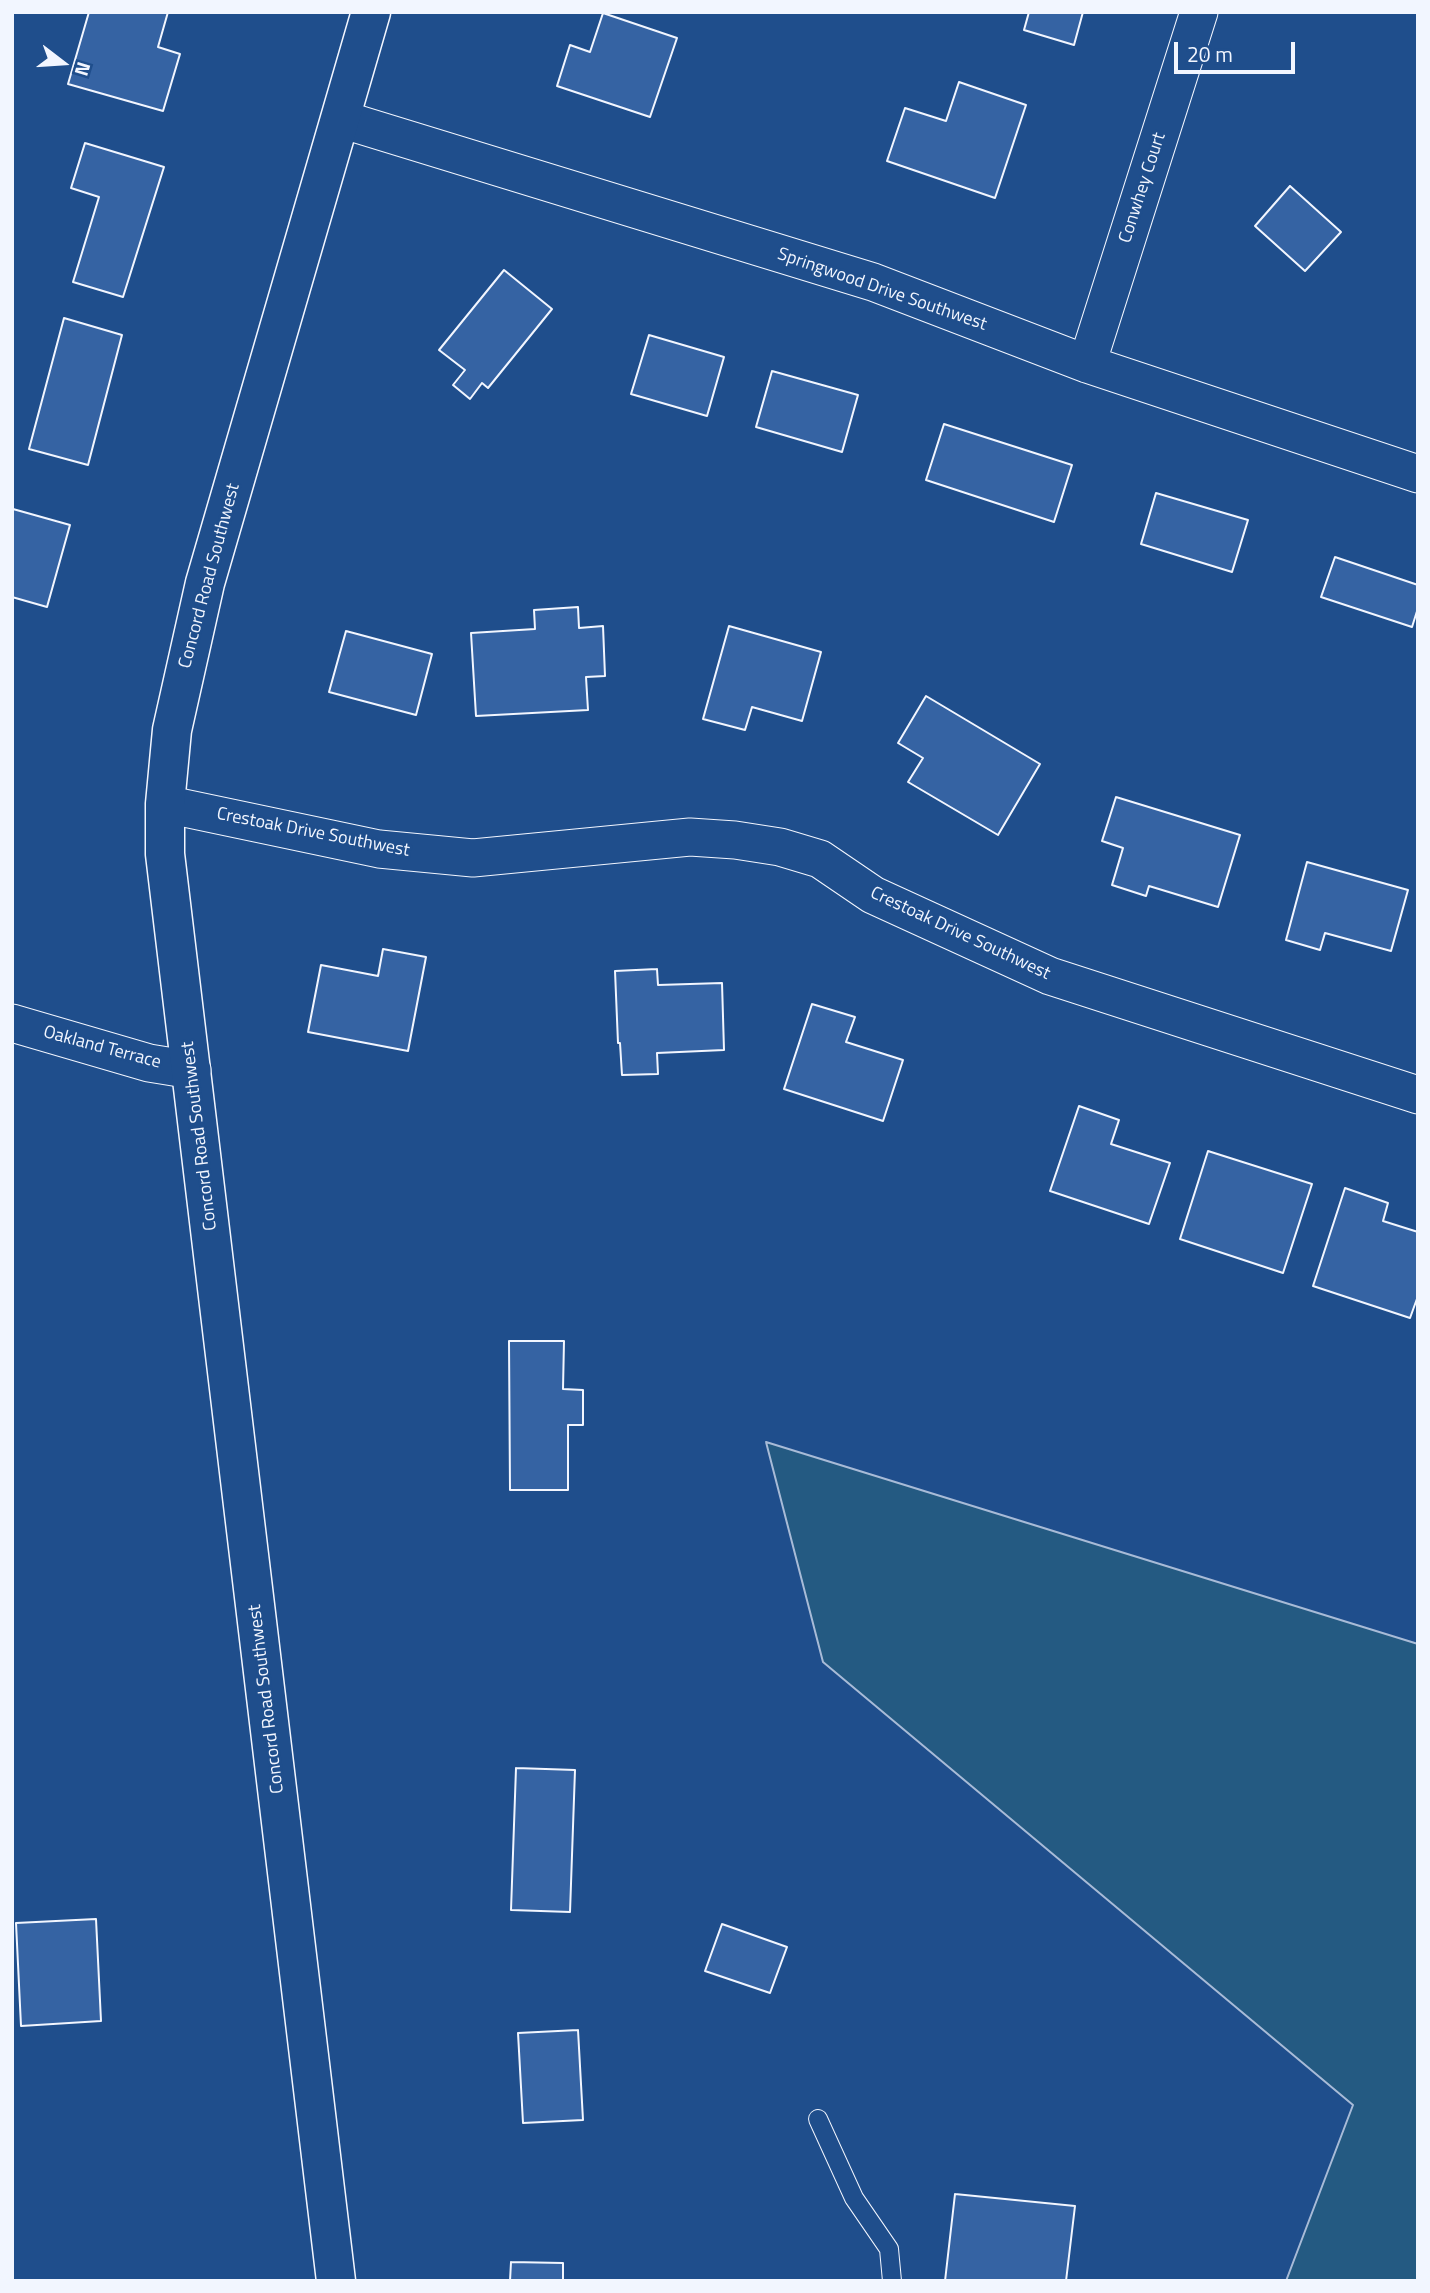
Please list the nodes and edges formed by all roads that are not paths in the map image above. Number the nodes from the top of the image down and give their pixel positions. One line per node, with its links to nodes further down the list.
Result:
1 (371, 12): 3 (street, Concord Road Southwest)
2 (1199, 12): 4 (street, Conwhey Court)
3 (341, 119): 4 (street, Springwood Drive Southwest); 6 (street, Concord Road Southwest)
4 (1087, 364): 5 (street, Springwood Drive Southwest)
5 (1418, 474)
6 (165, 804): 8 (street, Concord Road Southwest); 9 (street, Crestoak Drive Southwest)
7 (12, 1023): 8 (street, Oakland Terrace)
8 (192, 1070): 11 (street, Concord Road Southwest)
9 (1418, 1096)
10 (818, 2119): 12 (lane)
11 (337, 2281)
12 (892, 2281)

